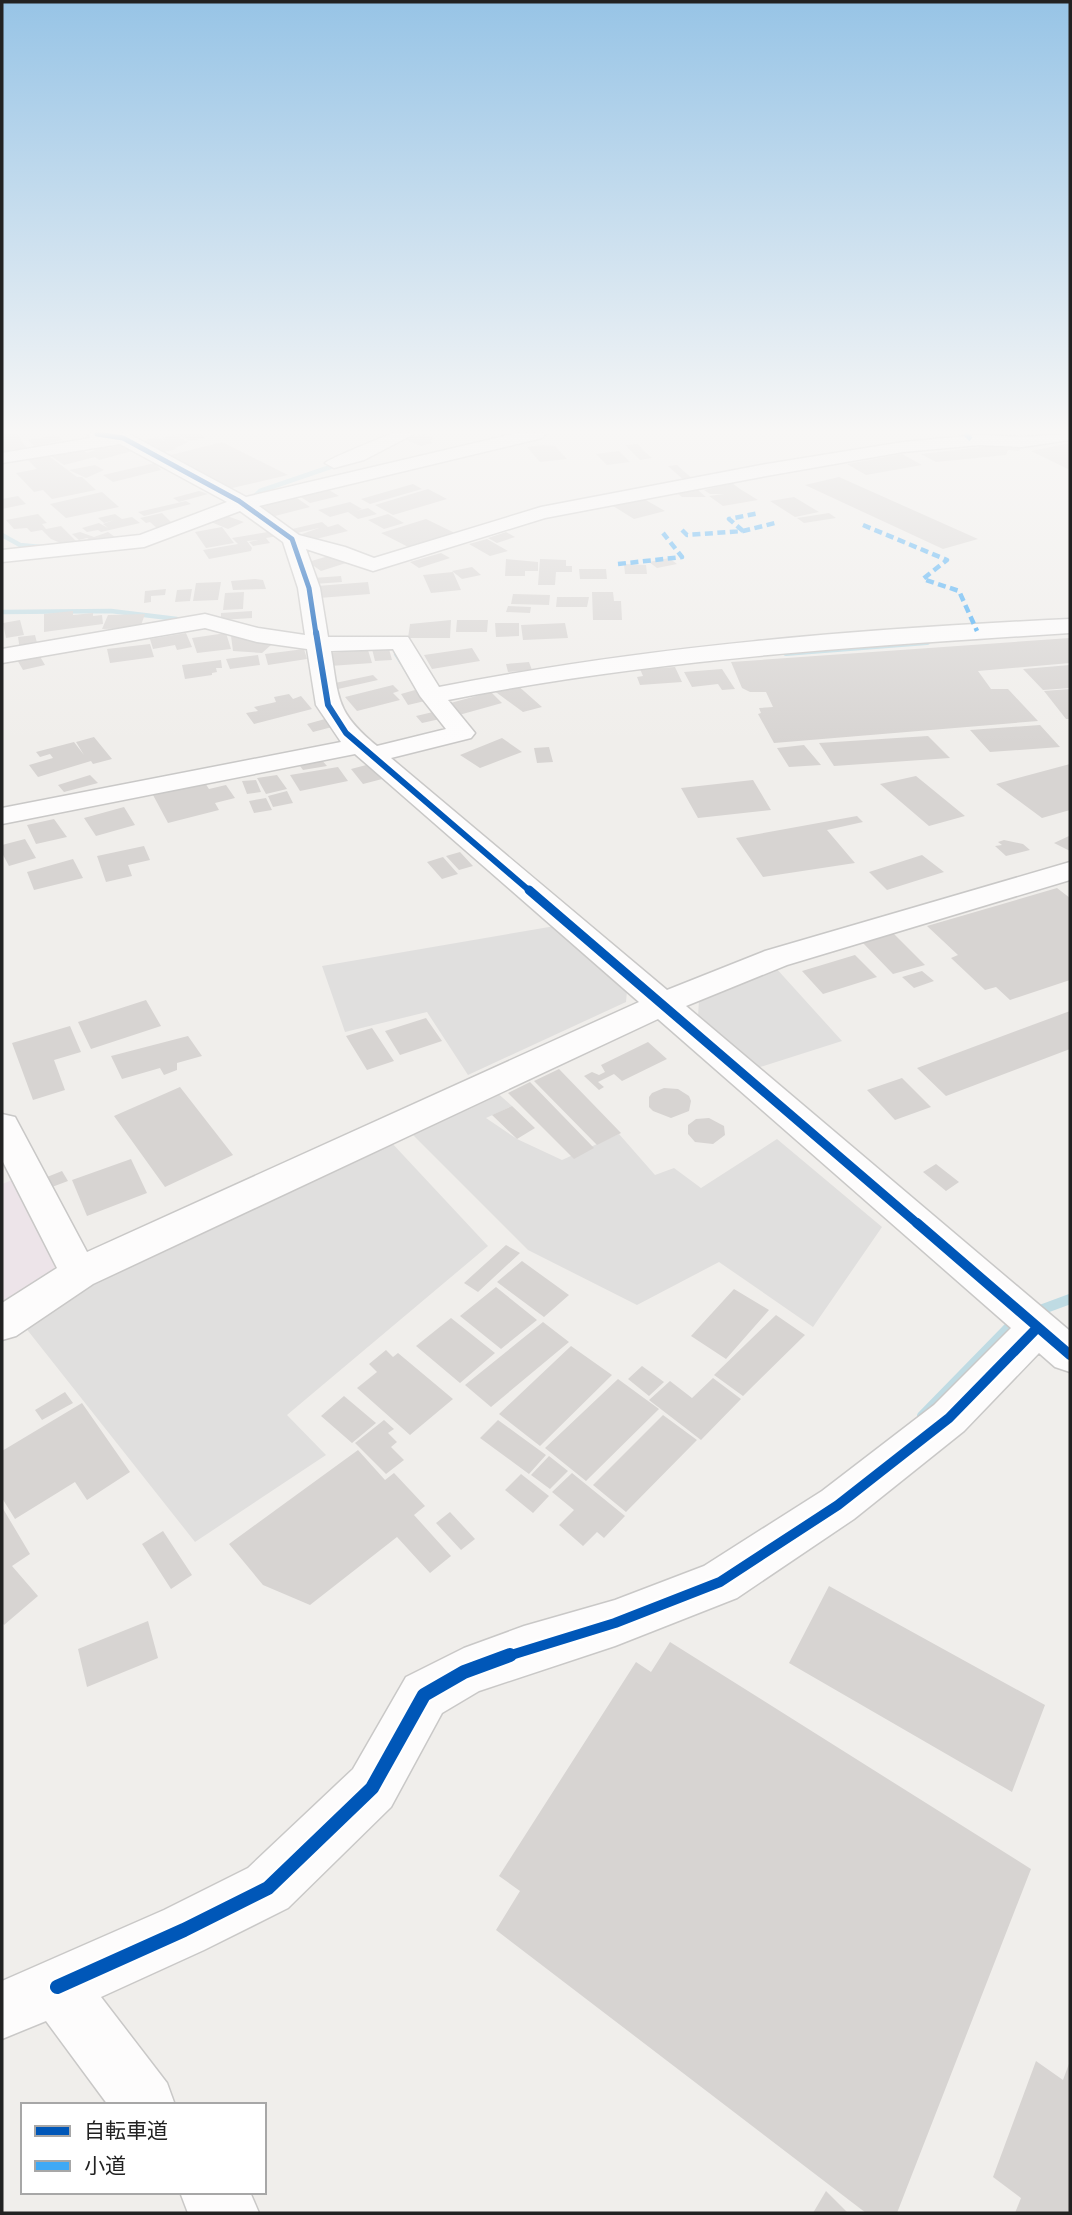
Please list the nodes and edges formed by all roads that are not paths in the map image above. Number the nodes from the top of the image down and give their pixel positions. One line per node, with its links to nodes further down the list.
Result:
1 (153, 537): 4 (street)
2 (462, 537): 3 (street)
3 (292, 539): 6 (street)
4 (2, 556)
5 (1070, 626): 8 (street)
6 (318, 644): 7 (street); 8 (street); 9 (street)
7 (2, 656)
8 (432, 696): 9 (street)
9 (365, 750): 10 (street); 12 (street)
10 (2, 816)
11 (1070, 871): 12 (street)
12 (660, 1005): 14 (street); 16 (street)
13 (2, 1126): 14 (street)
14 (79, 1273): 15 (street)
15 (2, 1324)
16 (1054, 1342): 17 (street)
17 (57, 1987): 18 (street); 19 (street)
18 (2, 2010)
19 (144, 2103)
20 (213, 2194): 21 (street)
21 (227, 2213)

